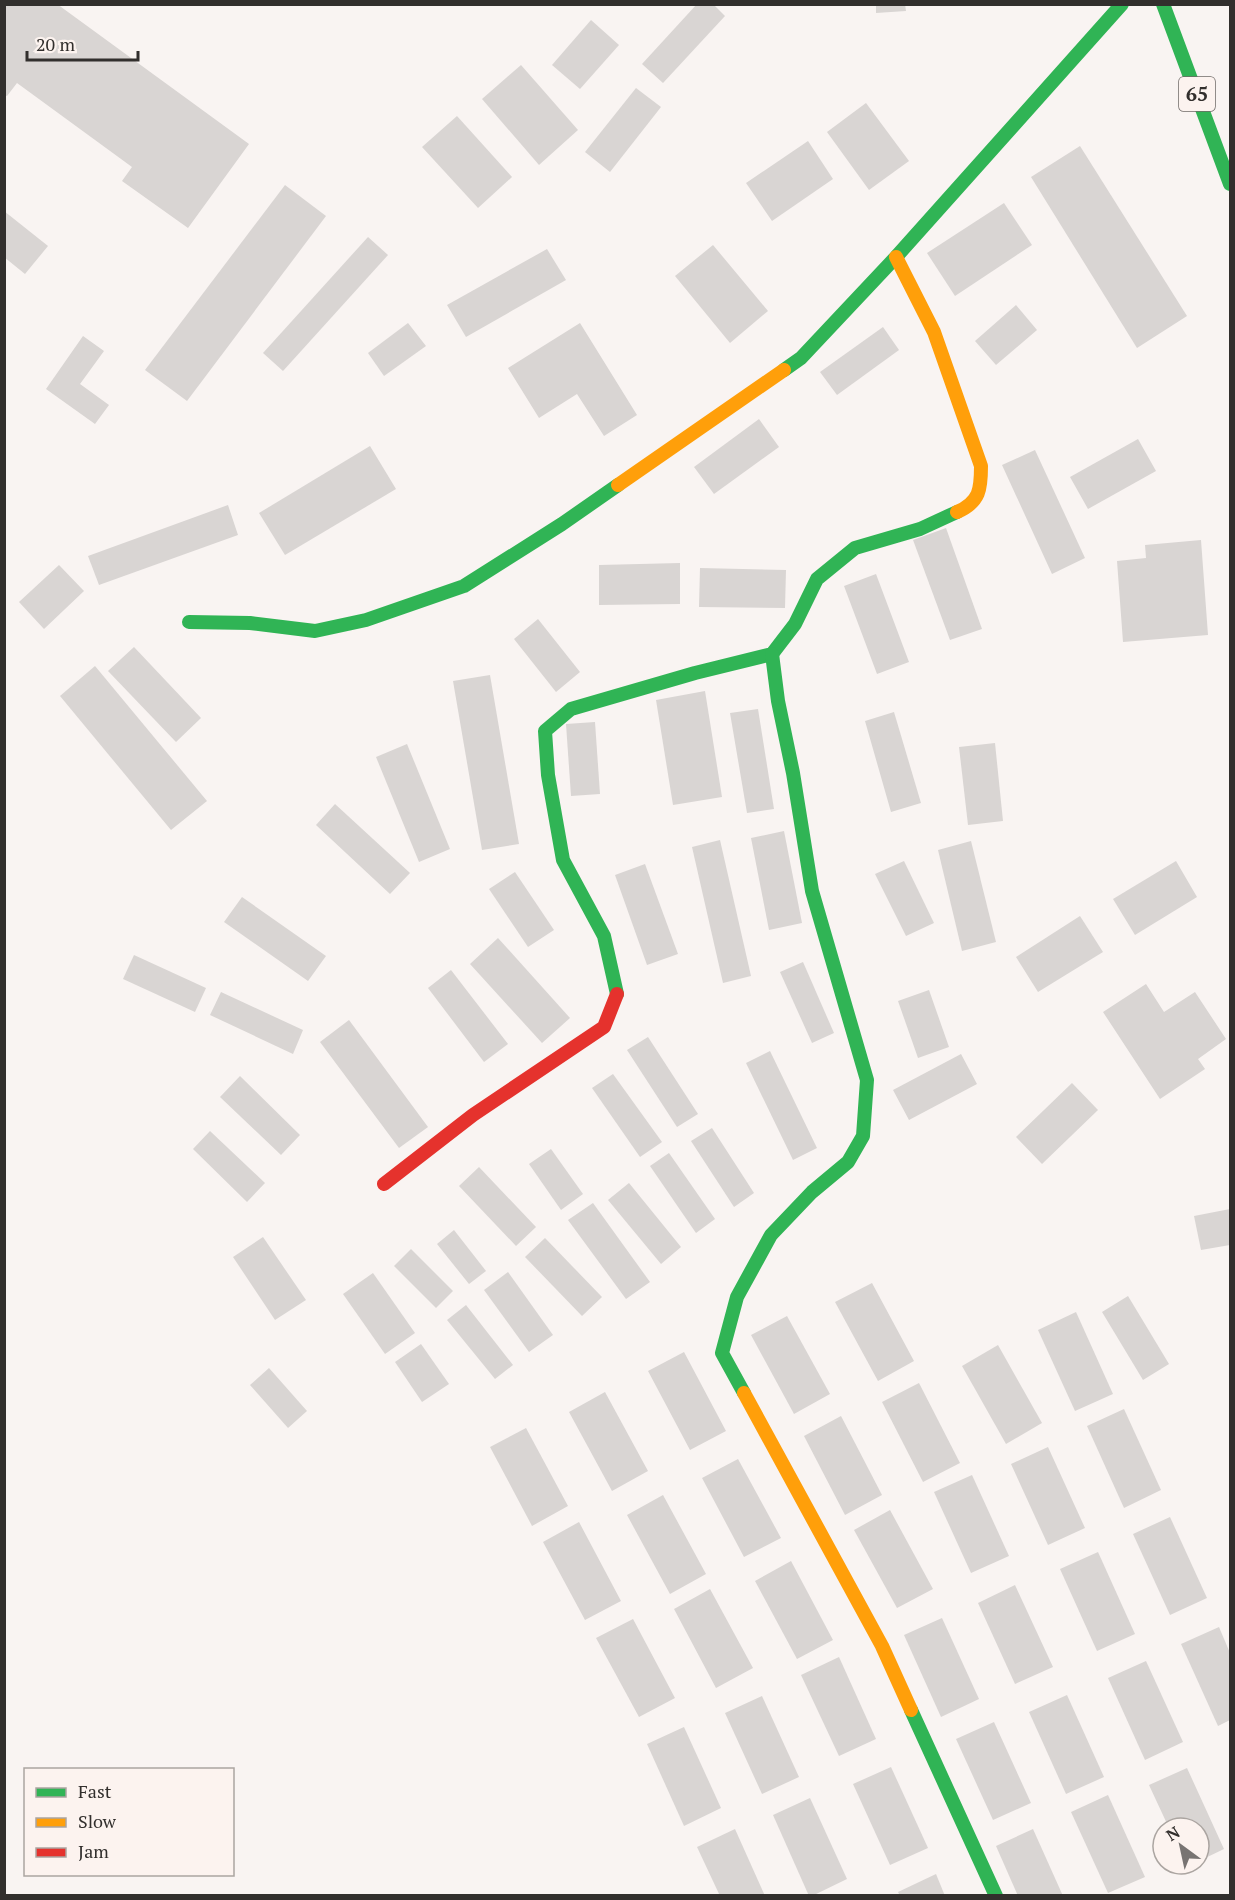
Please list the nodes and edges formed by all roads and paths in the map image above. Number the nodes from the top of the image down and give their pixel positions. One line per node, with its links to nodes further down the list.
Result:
1 (1122, 4): 4 (street)
2 (1163, 4): 3 (street, 65)
3 (1230, 184)
4 (896, 257): 5 (street); 6 (street)
5 (189, 622)
6 (772, 654): 7 (street); 8 (street)
7 (384, 1184)
8 (996, 1896)

